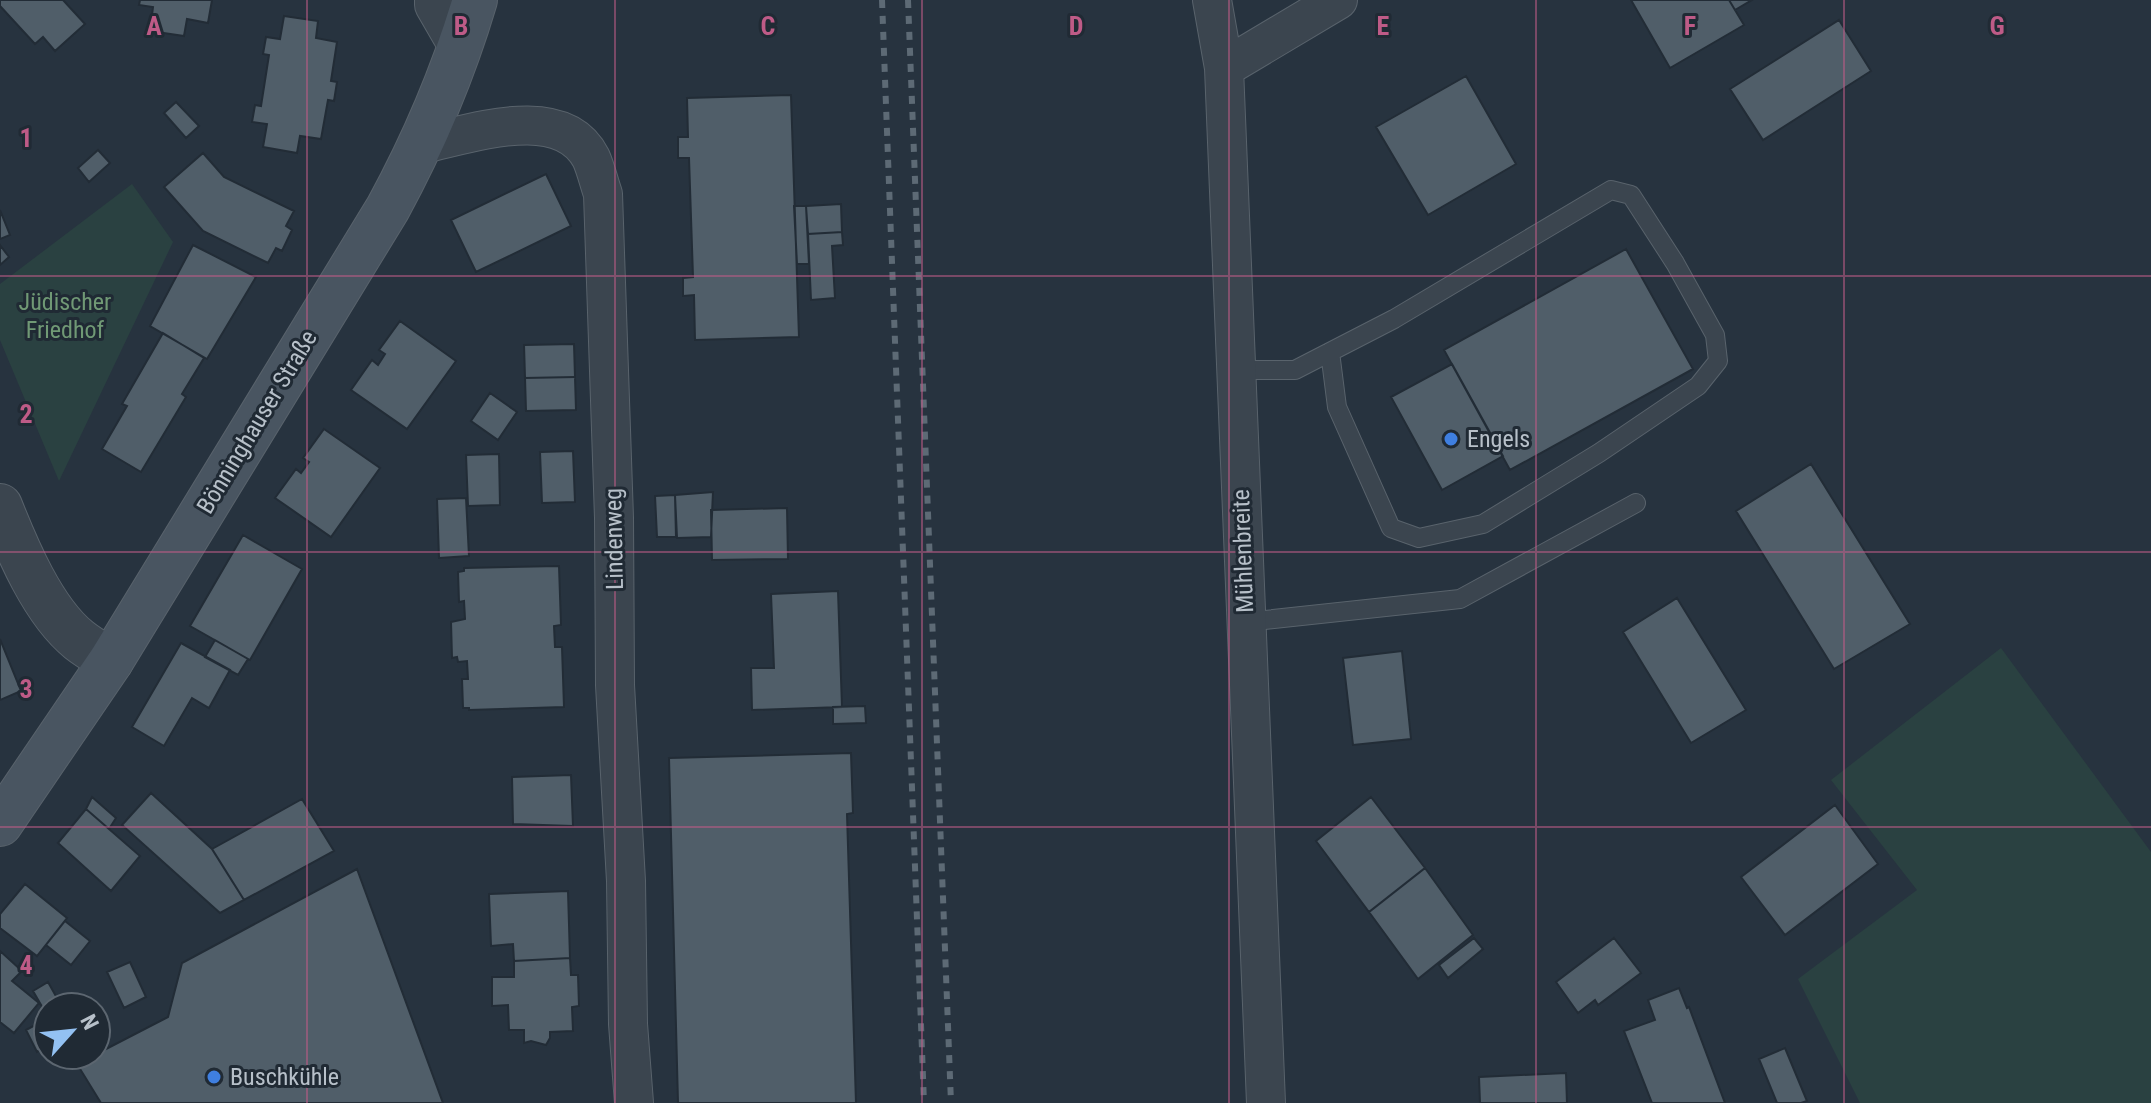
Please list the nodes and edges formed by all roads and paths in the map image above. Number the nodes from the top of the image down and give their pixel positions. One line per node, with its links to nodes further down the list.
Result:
1 (434, 0): 5 (street)
2 (475, 0): 5 (main road, Bönninghauser Straße)
3 (1212, 0): 6 (street, Mühlenbreite)
4 (1338, 0): 6 (street)
5 (460, 50): 7 (main road, Bönninghauser Straße)
6 (1224, 68): 9 (street, Mühlenbreite)
7 (423, 144): 13 (main road, Bönninghauser Straße); 15 (street, Lindenweg)
8 (1330, 352): 8 (lane); 9 (lane)
9 (1236, 370): 12 (street, Mühlenbreite)
10 (1636, 503): 12 (lane)
11 (0, 506): 13 (street)
12 (1246, 622): 16 (street, Mühlenbreite)
13 (111, 661): 14 (main road, Bönninghauser Straße)
14 (0, 824)
15 (634, 1103)
16 (1266, 1103)

